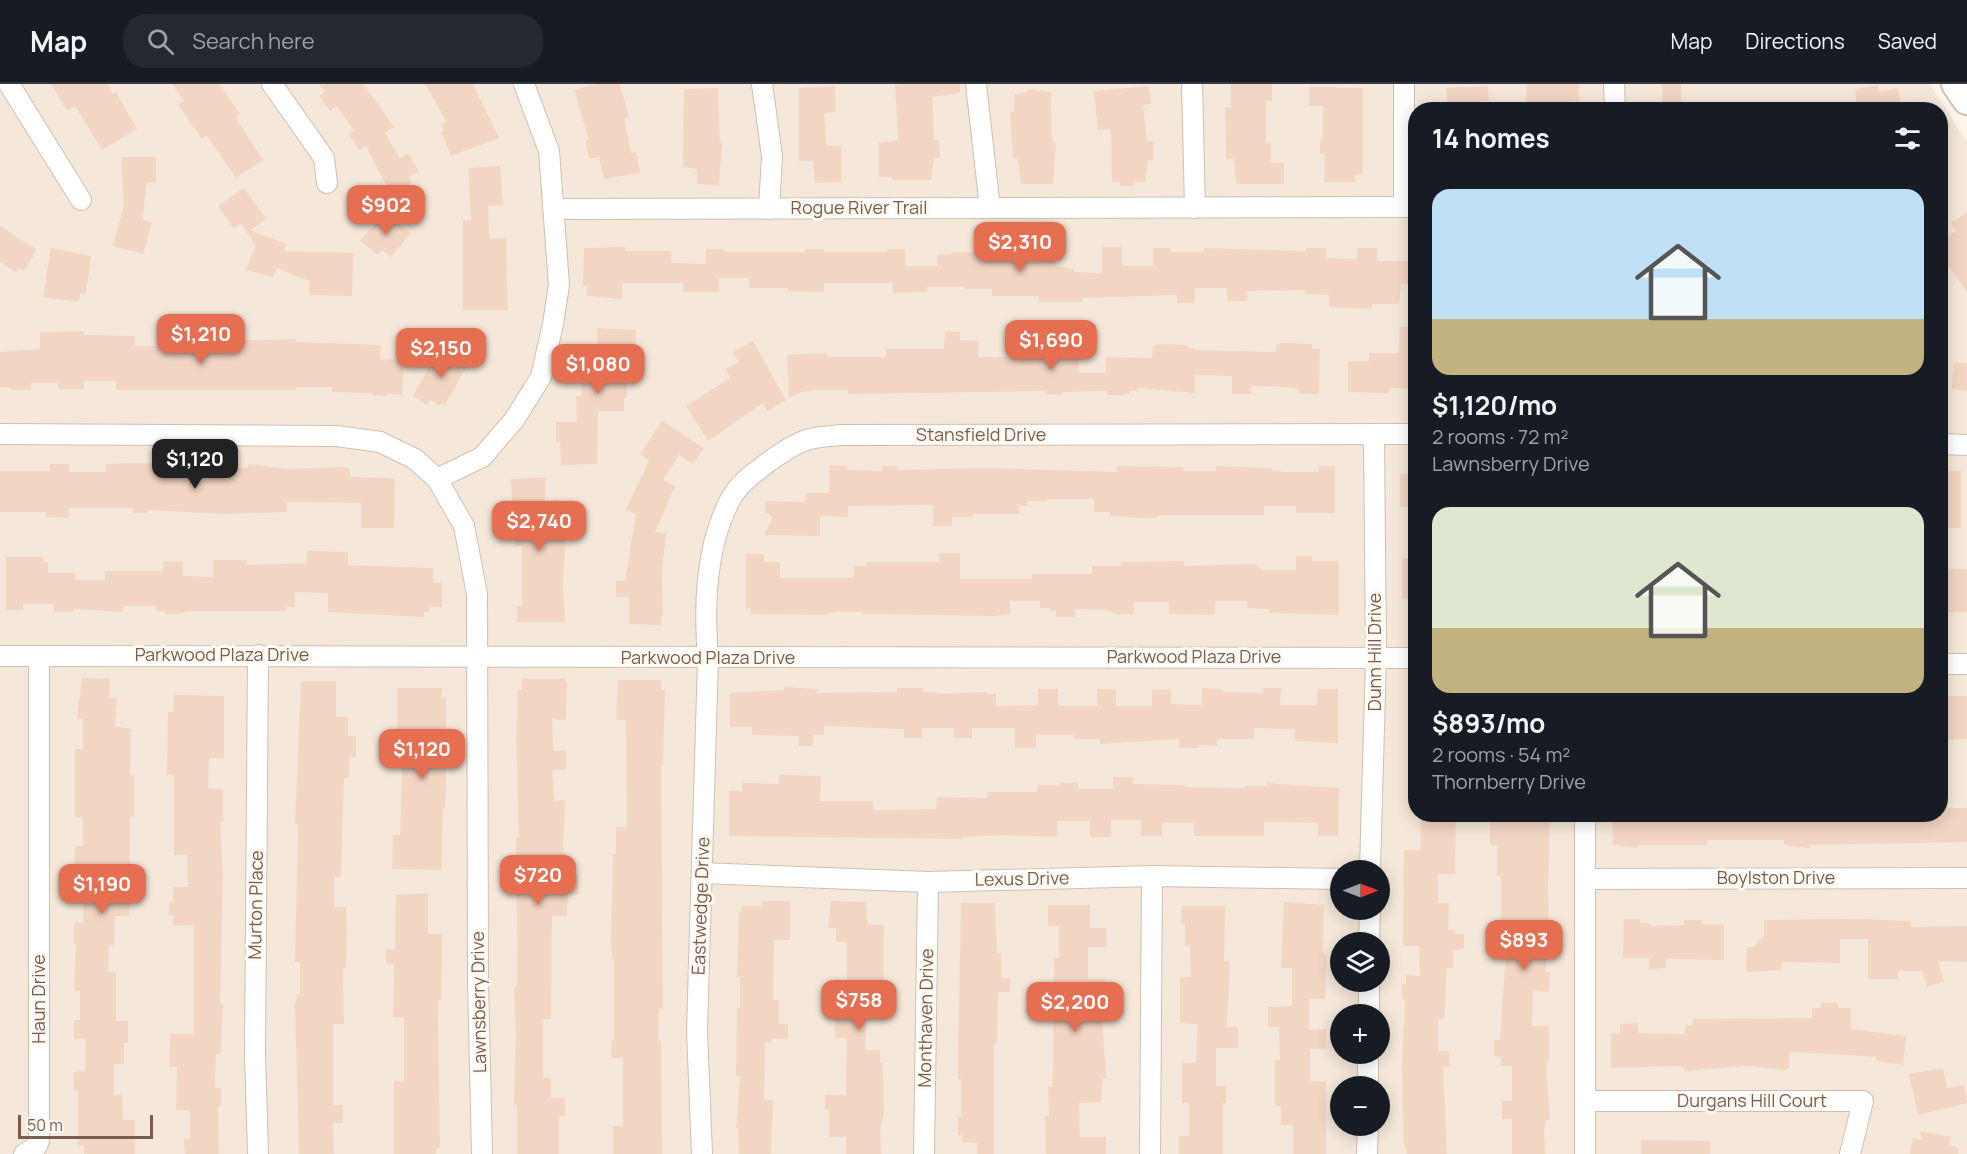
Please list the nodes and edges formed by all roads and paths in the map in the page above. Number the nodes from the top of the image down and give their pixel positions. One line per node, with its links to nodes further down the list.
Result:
1 (9, 84): 14 (street)
2 (272, 84): 13 (street)
3 (524, 84): 18 (street)
4 (762, 84): 19 (street)
5 (976, 84): 16 (street)
6 (1192, 84): 17 (street)
7 (1404, 84): 12 (street)
8 (1614, 84): 11 (street)
9 (1956, 84): 10 (street)
10 (1967, 100)
11 (1615, 102)
12 (1408, 166)
13 (327, 183)
14 (81, 200)
15 (1408, 207): 17 (street, Rogue River Trail)
16 (990, 208): 17 (street, Rogue River Trail); 19 (street, Rogue River Trail)
17 (1195, 208)
18 (554, 209): 19 (street, Rogue River Trail); 25 (street)
19 (769, 209)
20 (0, 434): 25 (street, Lawnsberry Drive)
21 (1374, 434): 22 (street, Stansfield Drive); 30 (street, Dunn Hill Drive); 31 (street, Stansfield Drive)
22 (1408, 434)
23 (1948, 444): 24 (street)
24 (1967, 445)
25 (437, 479): 29 (street, Lawnsberry Drive)
26 (258, 655): 28 (street, Parkwood Plaza Drive); 29 (street, Parkwood Plaza Drive); 46 (street, Murton Place)
27 (0, 656): 28 (street, Parkwood Plaza Drive)
28 (39, 656): 45 (street, Haun Drive)
29 (477, 657): 31 (street, Parkwood Plaza Drive); 47 (street, Lawnsberry Drive)
30 (1376, 657): 31 (street, Parkwood Plaza Drive); 32 (street, Parkwood Plaza Drive); 36 (street, Dunn Hill Drive)
31 (708, 658): 37 (street, Eastwedge Drive)
32 (1408, 658)
33 (1948, 664): 34 (street)
34 (1967, 664)
35 (1585, 822): 41 (street)
36 (1370, 860)
37 (702, 873): 42 (street, Lexus Drive); 48 (street, Eastwedge Drive)
38 (1152, 876): 40 (street, Lexus Drive); 42 (street, Lexus Drive); 50 (street)
39 (1967, 878): 41 (street, Boylston Drive)
40 (1330, 879)
41 (1585, 879): 43 (street)
42 (928, 882): 49 (street, Monthaven Drive)
43 (1585, 1101): 52 (street); 53 (street, Durgans Hill Court)
44 (1368, 1136): 51 (street)
45 (24, 1154)
46 (258, 1154)
47 (482, 1154)
48 (702, 1154)
49 (924, 1154)
50 (1150, 1154)
51 (1367, 1154)
52 (1585, 1154)
53 (1850, 1154)

